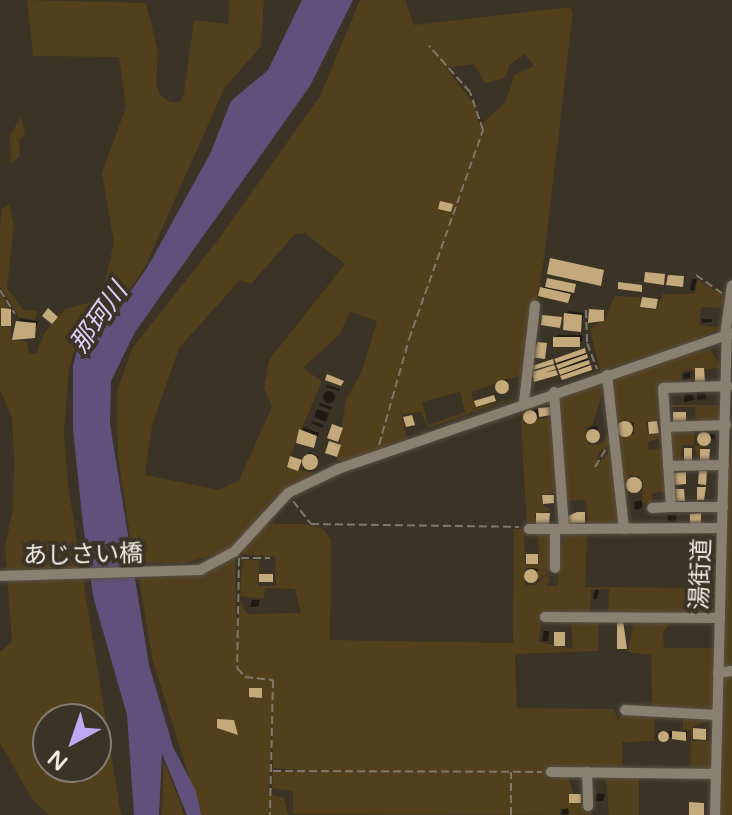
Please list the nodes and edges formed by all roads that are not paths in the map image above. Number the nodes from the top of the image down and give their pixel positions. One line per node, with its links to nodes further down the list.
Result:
1 (731, 291): 3 (street, 湯街道)
2 (535, 306): 7 (street)
3 (728, 334): 4 (street); 5 (street, 湯街道)
4 (604, 376): 6 (street); 18 (street)
5 (728, 386): 8 (street, 湯街道); 9 (street)
6 (554, 392): 7 (street); 17 (street)
7 (524, 402): 20 (street, あじさい橋)
8 (726, 425): 9 (street); 10 (street, 湯街道)
9 (666, 427): 11 (street)
10 (724, 465): 11 (street); 13 (street, 湯街道)
11 (668, 466): 12 (street)
12 (671, 507): 13 (street); 14 (street)
13 (723, 507): 15 (street, 湯街道)
14 (652, 508)
15 (722, 528): 18 (street); 22 (street, 湯街道)
16 (529, 529): 17 (street)
17 (560, 529): 18 (street); 19 (street)
18 (624, 529)
19 (555, 568)
20 (2, 576)
21 (545, 617): 22 (street)
22 (720, 618): 24 (street, 湯街道)
23 (732, 671): 24 (street)
24 (718, 673): 26 (street, 湯街道)
25 (625, 710): 26 (street)
26 (717, 715): 29 (street, 湯街道)
27 (551, 772): 28 (street)
28 (587, 772): 29 (street); 30 (street)
29 (716, 774): 31 (street, 湯街道)
30 (588, 806)
31 (715, 815)

